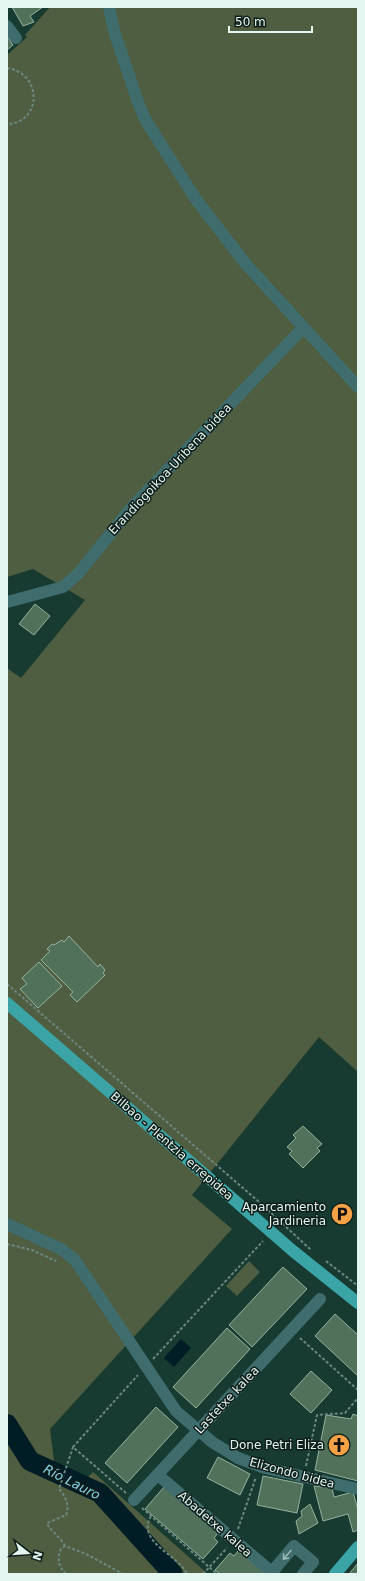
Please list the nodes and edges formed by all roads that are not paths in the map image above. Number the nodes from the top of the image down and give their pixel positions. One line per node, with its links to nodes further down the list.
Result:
1 (109, 7): 4 (street)
2 (7, 26): 3 (street)
3 (16, 38)
4 (303, 328): 5 (street); 6 (street, Erandiogoikoa-Uribena bidea)
5 (358, 387)
6 (7, 602)
7 (7, 1003): 10 (main road, Bilbao - Plentzia errepidea)
8 (7, 1224): 11 (street, Elizondo bidea)
9 (320, 1299): 11 (street, Lastetxe kalea)
10 (358, 1303)
11 (199, 1430): 12 (street, Lastetxe kalea); 13 (street, Elizondo bidea)
12 (158, 1475): 14 (street, Lastetxe kalea); 16 (street, Abadetxe kalea)
13 (358, 1489)
14 (134, 1500)
15 (358, 1547): 18 (main road)
16 (273, 1573): 17 (street, one-way to 16)
17 (303, 1574)
18 (335, 1574)

